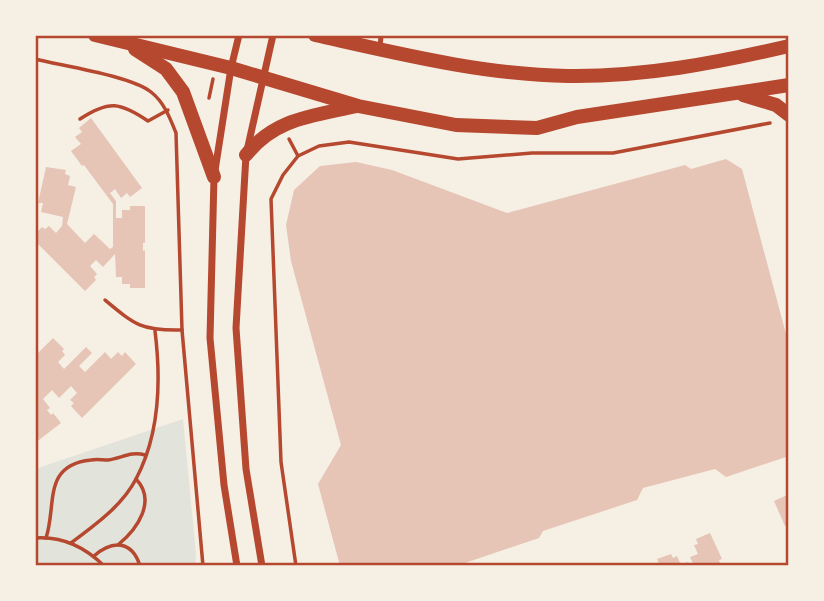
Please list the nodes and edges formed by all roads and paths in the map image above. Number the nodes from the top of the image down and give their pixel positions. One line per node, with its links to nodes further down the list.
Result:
1 (95, 35): 6 (main road)
2 (239, 35): 10 (street)
3 (274, 35): 11 (street)
4 (315, 35): 7 (main road)
5 (786, 35): 8 (main road)
6 (124, 41): 10 (main road); 21 (main road)
7 (380, 42): 8 (main road)
8 (789, 46)
9 (35, 60): 17 (path)
10 (231, 68): 11 (main road); 15 (street)
11 (262, 79): 16 (main road); 20 (street)
12 (789, 85): 13 (main road)
13 (738, 94): 16 (main road); 19 (main road)
14 (209, 97): 15 (path)
15 (226, 100): 21 (street)
16 (358, 106): 20 (main road)
17 (167, 111): 18 (path); 23 (path)
18 (80, 118)
19 (784, 119): 37 (path)
20 (246, 155): 36 (street)
21 (214, 177): 35 (street)
22 (105, 300): 24 (path)
23 (182, 330): 24 (path); 34 (path)
24 (155, 331): 25 (path)
25 (145, 455): 26 (path); 28 (path)
26 (136, 479): 29 (path); 30 (path)
27 (35, 538): 28 (path)
28 (46, 538): 29 (path)
29 (71, 542): 31 (path)
30 (119, 544): 31 (path); 33 (path)
31 (94, 556): 32 (path)
32 (104, 566)
33 (141, 566)
34 (203, 566)
35 (237, 566)
36 (262, 566)
37 (296, 566)

